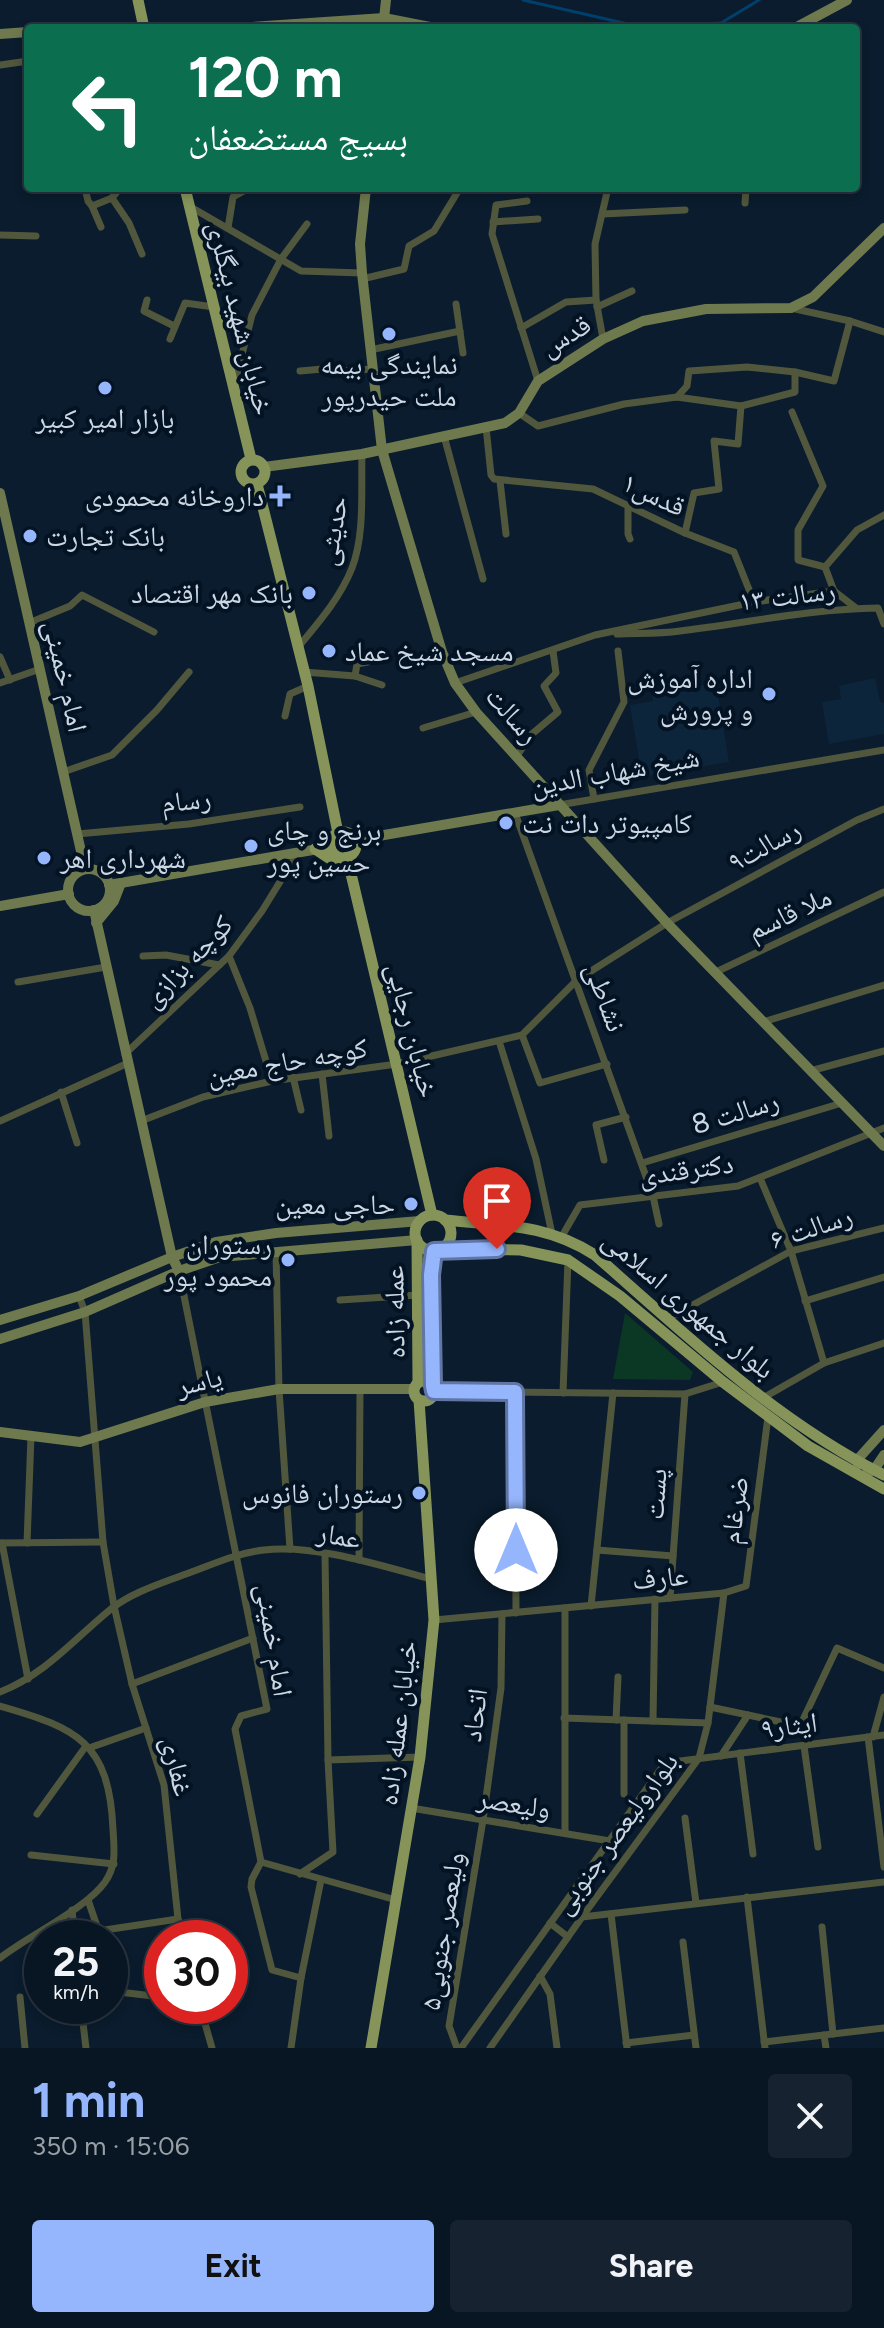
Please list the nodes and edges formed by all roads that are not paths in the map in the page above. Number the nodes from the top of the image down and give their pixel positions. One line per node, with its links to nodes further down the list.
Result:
1 (138, 0): 5 (main road)
2 (386, 0): 4 (main road)
3 (847, 0): 7 (main road)
4 (384, 23): 6 (main road)
5 (143, 24)
6 (354, 24)
7 (802, 24)
8 (24, 32): 9 (main road)
9 (0, 34)
10 (24, 62): 11 (street)
11 (0, 65)
12 (86, 192): 23 (street)
13 (117, 192): 20 (street)
14 (186, 192): 24 (main road, خیابان شهید بیگلری)
15 (242, 192): 31 (street)
16 (366, 192): 37 (main road, رسالت)
17 (458, 192): 37 (street)
18 (607, 192): 26 (street)
19 (746, 192): 22 (street)
20 (112, 198): 23 (street); 35 (street)
21 (527, 201): 28 (street)
22 (745, 203)
23 (94, 205): 30 (street)
24 (189, 206): 31 (street); 42 (main road, خیابان شهید بیگلری)
25 (685, 210): 26 (street)
26 (603, 214): 41 (street)
27 (538, 219): 28 (street)
28 (493, 222): 46 (street)
29 (307, 224): 36 (street)
30 (101, 227)
31 (228, 228): 36 (street)
32 (884, 228): 43 (main road)
33 (0, 235): 34 (street)
34 (36, 236)
35 (142, 254)
36 (281, 259): 37 (street); 57 (street)
37 (362, 276): 51 (main road, رسالت)
38 (632, 291): 41 (street)
39 (147, 300): 45 (street)
40 (456, 304): 47 (street)
41 (597, 304): 46 (street); 50 (street)
42 (214, 307): 45 (street); 57 (main road, خیابان شهید بیگلری)
43 (791, 308): 44 (street); 50 (main road, قدس)
44 (850, 321): 48 (street); 55 (street)
45 (174, 326): 49 (street)
46 (521, 328): 56 (street)
47 (460, 331): 51 (street); 52 (street)
48 (884, 332)
49 (170, 339)
50 (603, 339): 56 (main road, قدس)
51 (370, 350): 53 (main road, رسالت)
52 (463, 353)
53 (373, 369): 54 (street); 64 (main road, رسالت)
54 (300, 371)
55 (795, 372): 58 (street); 59 (street)
56 (538, 381): 61 (main road, قدس)
57 (233, 388): 66 (main road, خیابان شهید بیگلری)
58 (677, 397): 59 (street); 61 (street)
59 (741, 406): 73 (street)
60 (792, 412): 76 (street)
61 (519, 413): 62 (main road)
62 (486, 427): 63 (main road); 68 (street)
63 (444, 436): 64 (main road); 77 (street)
64 (382, 450): 65 (main road); 96 (main road, رسالت)
65 (362, 454): 67 (main road); 85 (street, حدیثی)
66 (251, 459): 67 (main road); 69 (main road)
67 (264, 467): 69 (main road)
68 (500, 481): 71 (street, قدس۱); 74 (street)
69 (257, 484): 85 (main road)
70 (0, 493): 81 (main road, امام خمینی)
71 (628, 506): 73 (street, قدس۱); 75 (street)
72 (884, 515): 76 (street)
73 (685, 533): 79 (street, قدس۱)
74 (506, 534)
75 (630, 539)
76 (825, 567): 78 (street)
77 (483, 579)
78 (834, 591): 79 (street, رسالت ۱۳); 80 (street, رسالت ۱۳)
79 (754, 602): 84 (street, رسالت ۱۳)
80 (856, 608): 82 (street); 84 (street, رسالت ۱۳)
81 (29, 623): 83 (street); 90 (main road, امام خمینی)
82 (884, 624)
83 (154, 632)
84 (595, 635): 86 (street, رسالت ۱۳)
85 (298, 647): 92 (main road)
86 (553, 651): 96 (street, رسالت ۱۳); 103 (street)
87 (618, 651): 105 (street)
88 (0, 657): 94 (street)
89 (388, 658): 93 (street)
90 (40, 669): 94 (street); 104 (main road, امام خمینی)
91 (189, 672): 104 (street)
92 (304, 672): 93 (street); 98 (main road)
93 (355, 676): 97 (street)
94 (10, 680): 95 (street)
95 (0, 683)
96 (455, 683): 99 (main road, رسالت)
97 (382, 685)
98 (308, 686): 100 (street); 110 (main road)
99 (476, 712): 101 (street); 103 (main road, رسالت)
100 (285, 716)
101 (423, 728)
102 (884, 750): 105 (street, شیخ شهاب الدین)
103 (516, 757): 106 (main road, رسالت)
104 (63, 772): 111 (main road, امام خمینی)
105 (594, 799): 106 (street, شیخ شهاب الدین)
106 (559, 805): 109 (main road, شیخ شهاب الدین); 125 (main road, رسالت)
107 (300, 807): 111 (street, رسام)
108 (884, 809): 125 (street, رسالت۹)
109 (515, 813): 112 (main road, شیخ شهاب الدین); 131 (street, نشاطی)
110 (338, 833): 112 (main road); 113 (main road)
111 (77, 834): 117 (main road, امام خمینی)
112 (355, 840): 116 (main road)
113 (330, 847): 114 (main road); 116 (main road)
114 (315, 849): 115 (main road); 118 (main road)
115 (299, 851): 119 (main road); 127 (street, کوچه بزازی)
116 (347, 857): 118 (main road, خیابان رجایی)
117 (85, 869): 119 (main road); 121 (main road)
118 (350, 872): 139 (main road, خیابان رجایی)
119 (115, 884): 123 (main road); 124 (main road)
120 (884, 892): 130 (street, ملا قاسم)
121 (69, 894): 122 (main road); 123 (main road)
122 (0, 906)
123 (94, 910): 124 (main road)
124 (96, 923): 129 (main road)
125 (667, 923): 130 (main road, رسالت); 131 (street, رسالت۹)
126 (143, 956): 128 (street)
127 (229, 956): 128 (street, کوچه بزازی); 144 (street)
128 (219, 965): 138 (street, کوچه بزازی)
129 (106, 967): 132 (street); 138 (main road)
130 (714, 973): 134 (main road, رسالت)
131 (577, 980): 135 (street, رسالت۹); 140 (street, نشاطی)
132 (18, 982)
133 (884, 985): 134 (street)
134 (763, 1022): 141 (main road, رسالت)
135 (522, 1035): 136 (street, کوچه حاج معین); 140 (street)
136 (499, 1041): 139 (street, کوچه حاج معین); 164 (street)
137 (884, 1051): 141 (street)
138 (126, 1058): 145 (street); 150 (main road)
139 (397, 1064): 142 (street, کوچه حاج معین); 159 (main road, خیابان رجایی)
140 (607, 1064): 148 (street, نشاطی)
141 (810, 1071): 146 (main road, رسالت)
142 (322, 1074): 143 (street, کوچه حاج معین); 152 (street)
143 (293, 1077): 144 (street, کوچه حاج معین); 147 (street)
144 (272, 1081): 150 (street, کوچه حاج معین)
145 (61, 1092): 149 (street); 153 (street)
146 (842, 1103): 151 (main road, رسالت); 156 (street, رسالت 8)
147 (301, 1110)
148 (626, 1117): 155 (street); 156 (street, نشاطی)
149 (0, 1121)
150 (141, 1121): 169 (main road)
151 (878, 1131): 154 (main road, رسالت); 157 (street, دکترقندی)
152 (329, 1136)
153 (77, 1143)
154 (884, 1146)
155 (604, 1160)
156 (642, 1163): 158 (street, نشاطی)
157 (760, 1178): 158 (street, دکترقندی); 167 (street)
158 (653, 1196): 162 (street, نشاطی); 164 (street, دکترقندی)
159 (432, 1215): 160 (main road); 161 (main road)
160 (445, 1220): 164 (main road, بلوار جمهوری اسلامی); 166 (main road)
161 (420, 1221): 165 (main road); 169 (main road)
162 (659, 1224)
163 (884, 1228): 167 (street, رسالت ۶)
164 (557, 1235): 178 (main road, بلوار جمهوری اسلامی)
165 (417, 1240): 166 (main road); 168 (main road); 173 (main road, عمله زاده)
166 (437, 1250): 170 (main road, بلوار جمهوری اسلامی); 184 (main road, عمله زاده)
167 (791, 1251): 176 (street); 178 (street, رسالت ۶)
168 (276, 1252): 171 (main road); 185 (street)
169 (172, 1257): 171 (main road); 174 (main road)
170 (568, 1260): 183 (main road, بلوار جمهوری اسلامی); 189 (street)
171 (179, 1271): 177 (main road); 193 (street, امام خمینی)
172 (884, 1277): 176 (street)
173 (418, 1295): 175 (street); 187 (main road, عمله زاده)
174 (79, 1296): 177 (street, غفاری); 179 (main road)
175 (340, 1300)
176 (805, 1301): 182 (street)
177 (85, 1312): 180 (main road); 198 (street, غفاری)
178 (669, 1318): 192 (main road, بلوار جمهوری اسلامی)
179 (0, 1320)
180 (0, 1339)
181 (884, 1343): 182 (street)
182 (824, 1363): 192 (street)
183 (723, 1382): 191 (street); 194 (main road, بلوار جمهوری اسلامی)
184 (433, 1388): 187 (main road); 187 (main road); 188 (street)
185 (279, 1389): 186 (main road, یاسر); 193 (main road, یاسر); 207 (street)
186 (360, 1389): 187 (main road, یاسر); 212 (street)
187 (417, 1391): 213 (main road, خیابان عمله زاده)
188 (515, 1392): 189 (street); 220 (street)
189 (563, 1393): 190 (street)
190 (613, 1393): 191 (street); 208 (street)
191 (685, 1394): 211 (street, پست)
192 (763, 1398): 200 (main road, بلوار جمهوری اسلامی)
193 (205, 1402): 198 (main road, یاسر); 210 (street, امام خمینی)
194 (768, 1417): 202 (main road, بلوار جمهوری اسلامی); 214 (street, ضرغام)
195 (884, 1430): 200 (main road)
196 (0, 1432): 197 (main road, یاسر)
197 (31, 1436): 198 (main road, یاسر); 206 (street)
198 (96, 1436): 204 (street, غفاری)
199 (884, 1455): 201 (main road)
200 (858, 1459): 201 (main road, بلوار جمهوری اسلامی); 202 (main road)
201 (879, 1472): 202 (main road)
202 (859, 1477): 203 (main road, بلوار جمهوری اسلامی)
203 (884, 1489)
204 (103, 1542): 206 (street); 217 (street, غفاری)
205 (1, 1543): 206 (street); 226 (street)
206 (27, 1543)
207 (290, 1549): 209 (street, عمار); 210 (street, عمار)
208 (597, 1550): 211 (street); 218 (street)
209 (325, 1555): 212 (street, عمار); 246 (street)
210 (238, 1556): 217 (street); 223 (street, امام خمینی)
211 (673, 1556): 215 (street, پست)
212 (359, 1560): 213 (street, عمار)
213 (431, 1579): 222 (main road, خیابان عمله زاده)
214 (724, 1593): 215 (street, عارف); 231 (street, عارف)
215 (670, 1598): 216 (street, عارف)
216 (655, 1599): 218 (street, عارف); 235 (street)
217 (114, 1606): 226 (street); 227 (street, غفاری)
218 (591, 1606): 219 (street, عارف)
219 (565, 1608): 220 (street, عارف); 233 (street)
220 (516, 1613): 221 (street, عارف)
221 (502, 1614): 222 (street, عارف); 251 (street, اتحاد)
222 (434, 1620): 244 (main road, خیابان عمله زاده)
223 (253, 1638): 227 (street); 257 (street, امام خمینی)
224 (884, 1668): 232 (street)
225 (618, 1677): 234 (street)
226 (28, 1679): 228 (street)
227 (132, 1684): 237 (street, غفاری)
228 (0, 1692)
229 (884, 1697): 239 (street)
230 (0, 1706): 241 (street)
231 (710, 1707): 232 (street); 236 (street, عارف)
232 (748, 1715): 243 (street)
233 (564, 1718): 234 (street); 252 (street)
234 (620, 1720): 235 (street); 247 (street)
235 (653, 1721): 236 (street)
236 (708, 1723): 245 (street, عارف)
237 (146, 1728): 241 (street); 270 (street, غفاری)
238 (884, 1735): 239 (street, ایثار۹)
239 (871, 1737): 240 (street, ایثار۹); 259 (street)
240 (804, 1746): 242 (street, ایثار۹); 254 (street)
241 (87, 1747): 249 (street); 258 (street)
242 (740, 1753): 243 (street, ایثار۹); 255 (street)
243 (721, 1756): 245 (street, ایثار۹)
244 (420, 1757): 246 (street); 248 (main road, خیابان عمله زاده)
245 (699, 1758): 253 (street, بلوارولیعصر جنوبی); 269 (street, بلوارولیعصر جنوبی)
246 (328, 1760): 260 (street)
247 (624, 1794)
248 (411, 1808): 251 (street, ولیعصر); 265 (main road, خیابان عمله زاده)
249 (37, 1814)
250 (685, 1818): 266 (street)
251 (483, 1820): 252 (street, ولیعصر); 294 (street, ولیعصر جنوبی۵)
252 (565, 1833): 253 (street, ولیعصر)
253 (610, 1841): 273 (street, بلوارولیعصر جنوبی)
254 (818, 1847)
255 (753, 1854)
256 (31, 1855): 258 (street)
257 (261, 1862): 260 (street); 280 (street)
258 (114, 1864): 264 (street)
259 (884, 1867)
260 (300, 1874): 261 (street)
261 (321, 1880): 265 (street); 280 (street)
262 (884, 1882): 263 (street)
263 (747, 1897): 266 (street); 287 (street)
264 (88, 1900): 267 (street); 272 (street)
265 (396, 1900): 293 (main road, خیابان عمله زاده)
266 (696, 1903): 268 (street)
267 (72, 1910): 271 (street); 278 (street)
268 (611, 1914): 269 (street); 288 (street)
269 (582, 1917): 276 (street, بلوارولیعصر جنوبی)
270 (178, 1919): 275 (street)
271 (73, 1920)
272 (95, 1920)
273 (550, 1923): 276 (street); 294 (street, بلوارولیعصر جنوبی)
274 (822, 1927): 285 (street)
275 (128, 1929)
276 (568, 1937): 279 (street, بلوارولیعصر جنوبی)
277 (683, 1942): 286 (street)
278 (0, 1958)
279 (540, 1976): 295 (street, بلوارولیعصر جنوبی); 296 (street)
280 (301, 1978): 292 (street)
281 (20, 1997): 289 (street)
282 (83, 2024): 290 (street)
283 (205, 2024): 291 (street)
284 (884, 2028): 285 (street)
285 (829, 2034): 287 (street); 298 (street)
286 (694, 2035): 288 (street); 297 (street)
287 (764, 2045)
288 (627, 2046)
289 (25, 2048)
290 (86, 2048)
291 (212, 2048)
292 (291, 2048)
293 (371, 2048)
294 (459, 2048)
295 (490, 2048)
296 (557, 2048)
297 (696, 2048)
298 (826, 2048)

